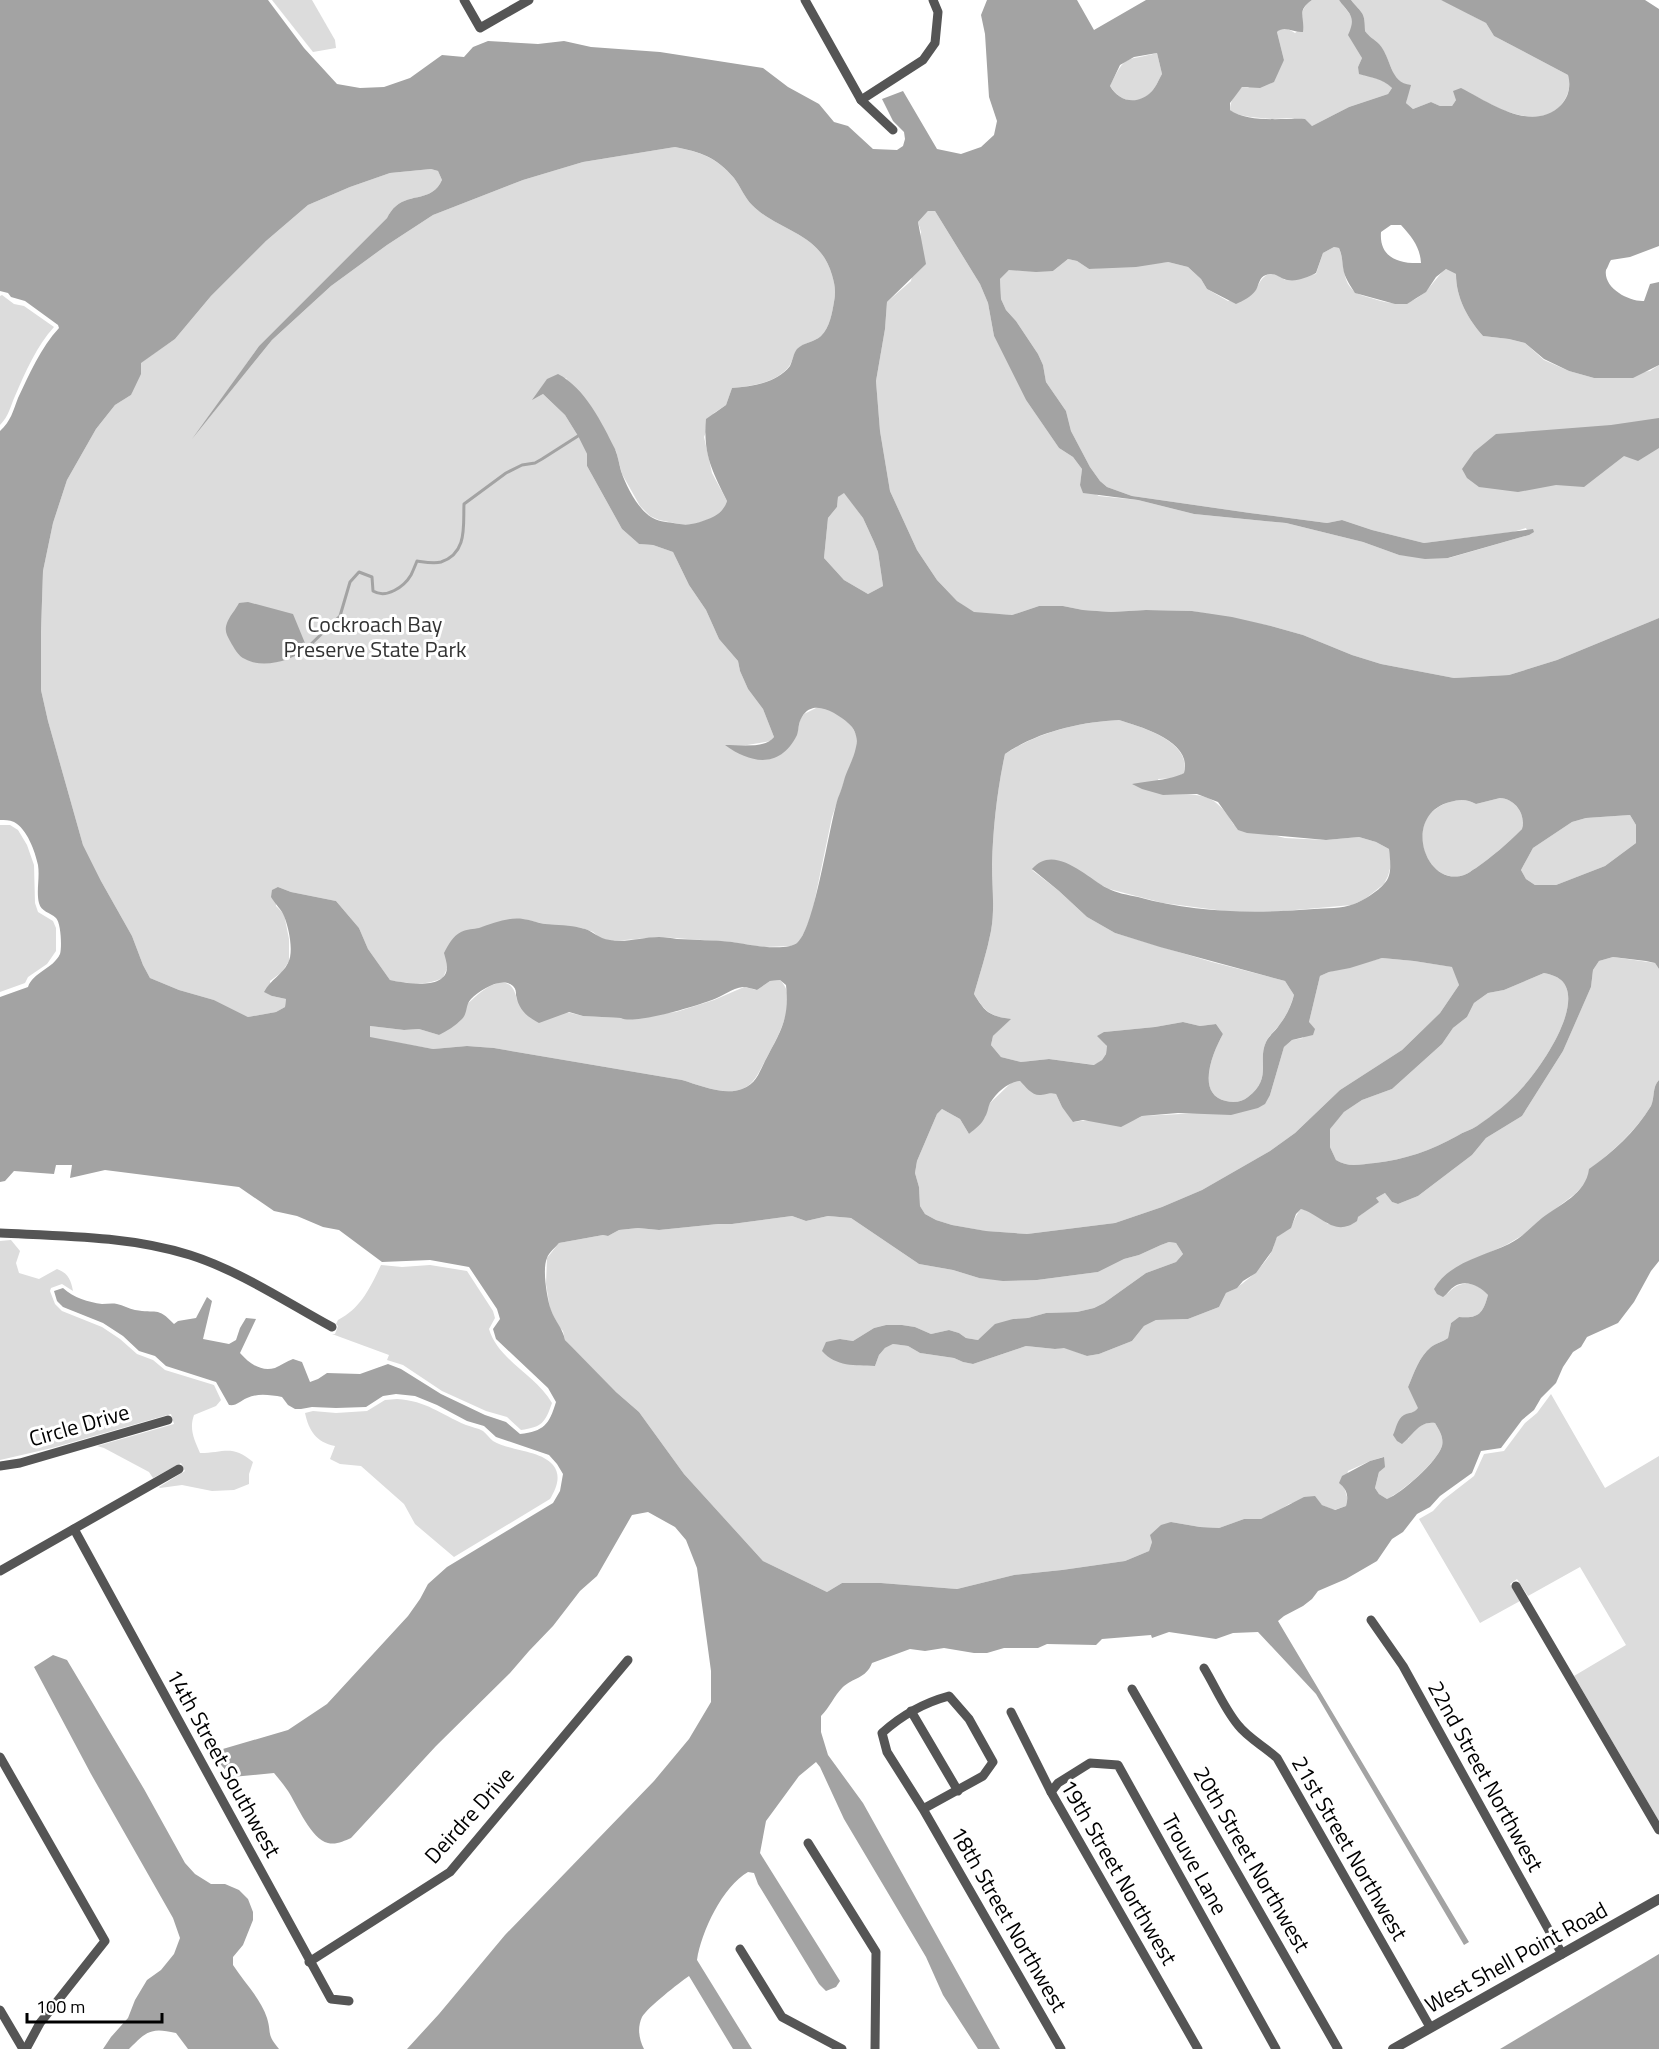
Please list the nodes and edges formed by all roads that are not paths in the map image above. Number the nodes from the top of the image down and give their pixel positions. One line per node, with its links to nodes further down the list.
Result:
1 (464, 0): 2 (street)
2 (529, 0)
3 (805, 0): 5 (street)
4 (933, 0): 5 (street)
5 (861, 100): 6 (street)
6 (893, 130)
7 (0, 1233): 8 (street)
8 (332, 1327)
9 (168, 1420): 10 (street, Circle Drive)
10 (0, 1466)
11 (179, 1469): 12 (street)
12 (74, 1529): 13 (street); 30 (street, 14th Street Southwest)
13 (0, 1571)
14 (1516, 1586): 25 (street)
15 (1371, 1620): 29 (street, 22nd Street Northwest)
16 (628, 1659): 30 (street, Deirdre Drive)
17 (1204, 1668): 33 (street, 21st Street Northwest)
18 (1132, 1689): 40 (street, 20th Street Northwest)
19 (911, 1711): 22 (street); 22 (street); 24 (street, 18th Street Northwest)
20 (1011, 1712): 23 (street, 19th Street Northwest)
21 (0, 1757): 34 (street)
22 (958, 1791): 24 (street)
23 (1051, 1792): 38 (street, 19th Street Northwest); 39 (street, Trouve Lane)
24 (923, 1809): 37 (street, 18th Street Northwest)
25 (1659, 1830)
26 (808, 1843): 36 (street)
27 (1659, 1899): 29 (street, West Shell Point Road)
28 (741, 1949): 35 (street)
29 (1562, 1954): 33 (street, West Shell Point Road)
30 (309, 1962): 31 (street, 14th Street Southwest)
31 (349, 2001)
32 (0, 2010): 34 (street)
33 (1430, 2027): 41 (street, West Shell Point Road)
34 (24, 2049)
35 (842, 2049)
36 (875, 2049)
37 (1061, 2049)
38 (1198, 2049)
39 (1276, 2049)
40 (1338, 2049)
41 (1393, 2049)

